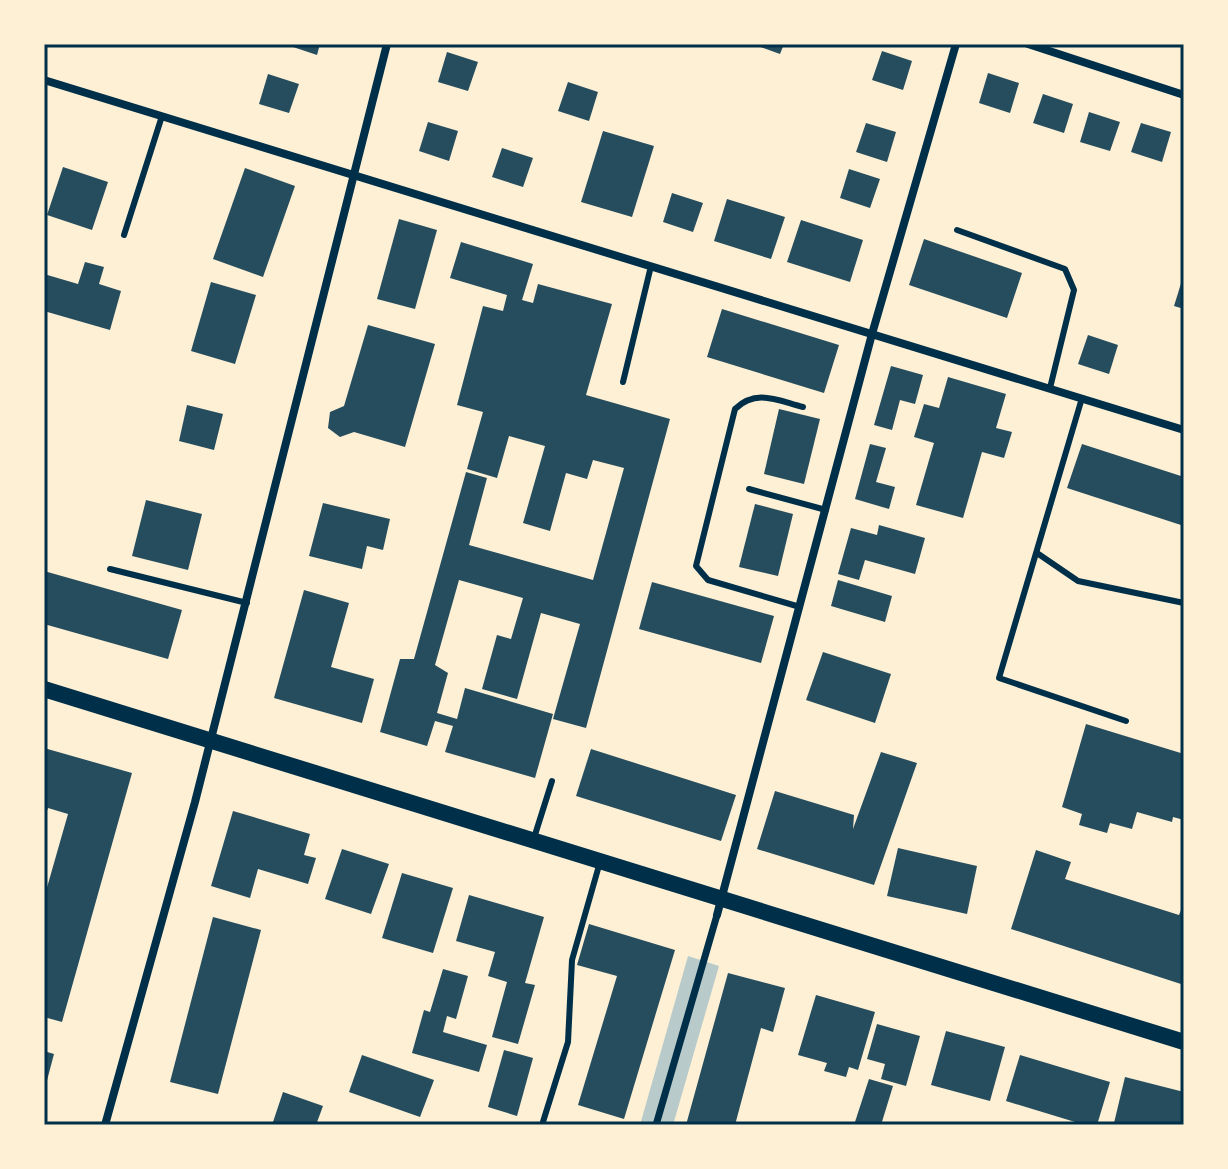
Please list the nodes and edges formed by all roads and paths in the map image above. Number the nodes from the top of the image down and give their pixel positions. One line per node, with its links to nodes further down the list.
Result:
1 (387, 44): 7 (street)
2 (956, 44): 11 (street)
3 (1028, 44): 5 (street)
4 (44, 80): 6 (street)
5 (1184, 95)
6 (162, 116): 7 (street); 9 (lane)
7 (353, 175): 10 (street); 21 (street)
8 (957, 230): 13 (lane)
9 (124, 235)
10 (651, 266): 11 (street); 12 (lane)
11 (872, 334): 13 (street); 18 (street)
12 (623, 382)
13 (1050, 388): 14 (street)
14 (1082, 398): 16 (street); 19 (lane)
15 (803, 407): 23 (lane)
16 (1184, 430)
17 (749, 489): 18 (lane)
18 (826, 510): 23 (street)
19 (1037, 553): 22 (lane); 25 (lane)
20 (110, 569): 21 (lane)
21 (247, 603): 26 (street)
22 (1184, 603)
23 (800, 607): 30 (street)
24 (44, 689): 26 (main road)
25 (1126, 721)
26 (212, 740): 28 (main road); 32 (street)
27 (552, 781): 28 (lane)
28 (533, 841): 29 (main road)
29 (600, 862): 30 (main road); 33 (lane)
30 (718, 907): 31 (main road); 34 (street)
31 (1184, 1042)
32 (105, 1125)
33 (542, 1125)
34 (656, 1125)

